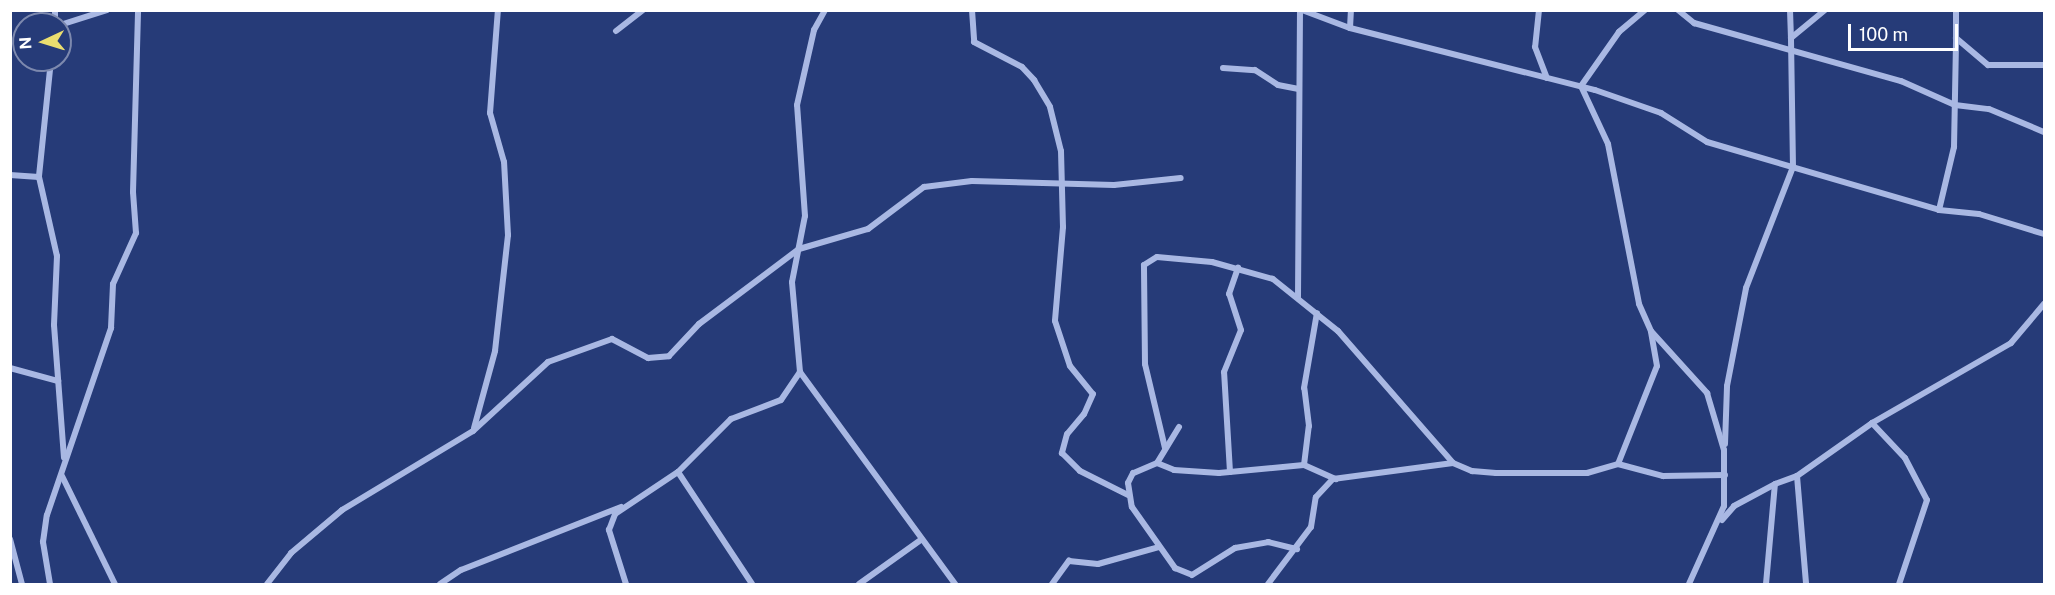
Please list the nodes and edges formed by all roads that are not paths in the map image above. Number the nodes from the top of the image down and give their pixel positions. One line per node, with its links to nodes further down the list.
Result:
1 (107, 10): 15 (street)
2 (138, 10): 50 (street)
3 (498, 10): 47 (street)
4 (643, 10): 17 (street)
5 (825, 10): 36 (street)
6 (972, 10): 33 (street)
7 (1301, 10): 16 (street); 26 (street)
8 (1352, 10): 16 (street)
9 (1646, 10): 25 (street)
10 (1678, 10): 20 (street)
11 (1790, 10): 18 (street)
12 (1825, 10): 18 (street)
13 (1956, 10): 19 (street)
14 (1541, 12): 24 (street)
15 (72, 21)
16 (1350, 28): 24 (street)
17 (616, 31)
18 (1791, 38): 20 (street)
19 (1956, 38): 21 (street); 27 (street)
20 (1790, 50): 27 (street); 29 (street)
21 (2044, 65)
22 (1223, 68): 26 (street)
23 (50, 72): 31 (street)
24 (1547, 78): 25 (street)
25 (1581, 86): 29 (street); 41 (street)
26 (1299, 89): 38 (street)
27 (1955, 105): 28 (street); 34 (street)
28 (2044, 132)
29 (1793, 167): 34 (street); 49 (street)
30 (10, 175): 31 (street)
31 (39, 177): 44 (street)
32 (1181, 178): 33 (street)
33 (1061, 184): 36 (street); 62 (street)
34 (1939, 210): 35 (street)
35 (2044, 234)
36 (799, 249): 43 (street); 47 (street)
37 (1238, 268): 38 (street); 48 (street); 56 (street)
38 (1298, 297): 40 (street)
39 (2044, 304): 45 (street)
40 (1317, 313): 52 (street); 54 (street)
41 (1651, 331): 49 (street); 53 (street)
42 (10, 368): 44 (street)
43 (800, 372): 55 (street); 65 (street)
44 (58, 381): 50 (street)
45 (1872, 423): 59 (street); 83 (street)
46 (1179, 427): 48 (street)
47 (473, 431): 72 (street)
48 (1165, 448): 51 (street)
49 (1724, 450): 58 (street)
50 (64, 461): 57 (street)
51 (1157, 463): 56 (street); 62 (street)
52 (1453, 463): 53 (street); 60 (street)
53 (1618, 464): 58 (street)
54 (1304, 465): 56 (street); 60 (street)
55 (678, 472): 63 (street); 75 (street)
56 (1230, 472)
57 (62, 475): 70 (street); 71 (street)
58 (1725, 475): 64 (street)
59 (1797, 476): 61 (street); 82 (street)
60 (1336, 479): 68 (street)
61 (1775, 484): 64 (street); 81 (street)
62 (1128, 495): 67 (street)
63 (626, 505): 73 (street); 74 (street)
64 (1719, 525): 80 (street)
65 (922, 538): 76 (street); 77 (street)
66 (10, 539): 69 (street)
67 (1159, 547): 68 (street); 78 (street)
68 (1297, 549): 79 (street)
69 (22, 585)
70 (50, 585)
71 (115, 585)
72 (267, 585)
73 (440, 585)
74 (626, 585)
75 (752, 585)
76 (859, 585)
77 (955, 585)
78 (1052, 585)
79 (1268, 585)
80 (1689, 585)
81 (1766, 585)
82 (1806, 585)
83 (1899, 585)

